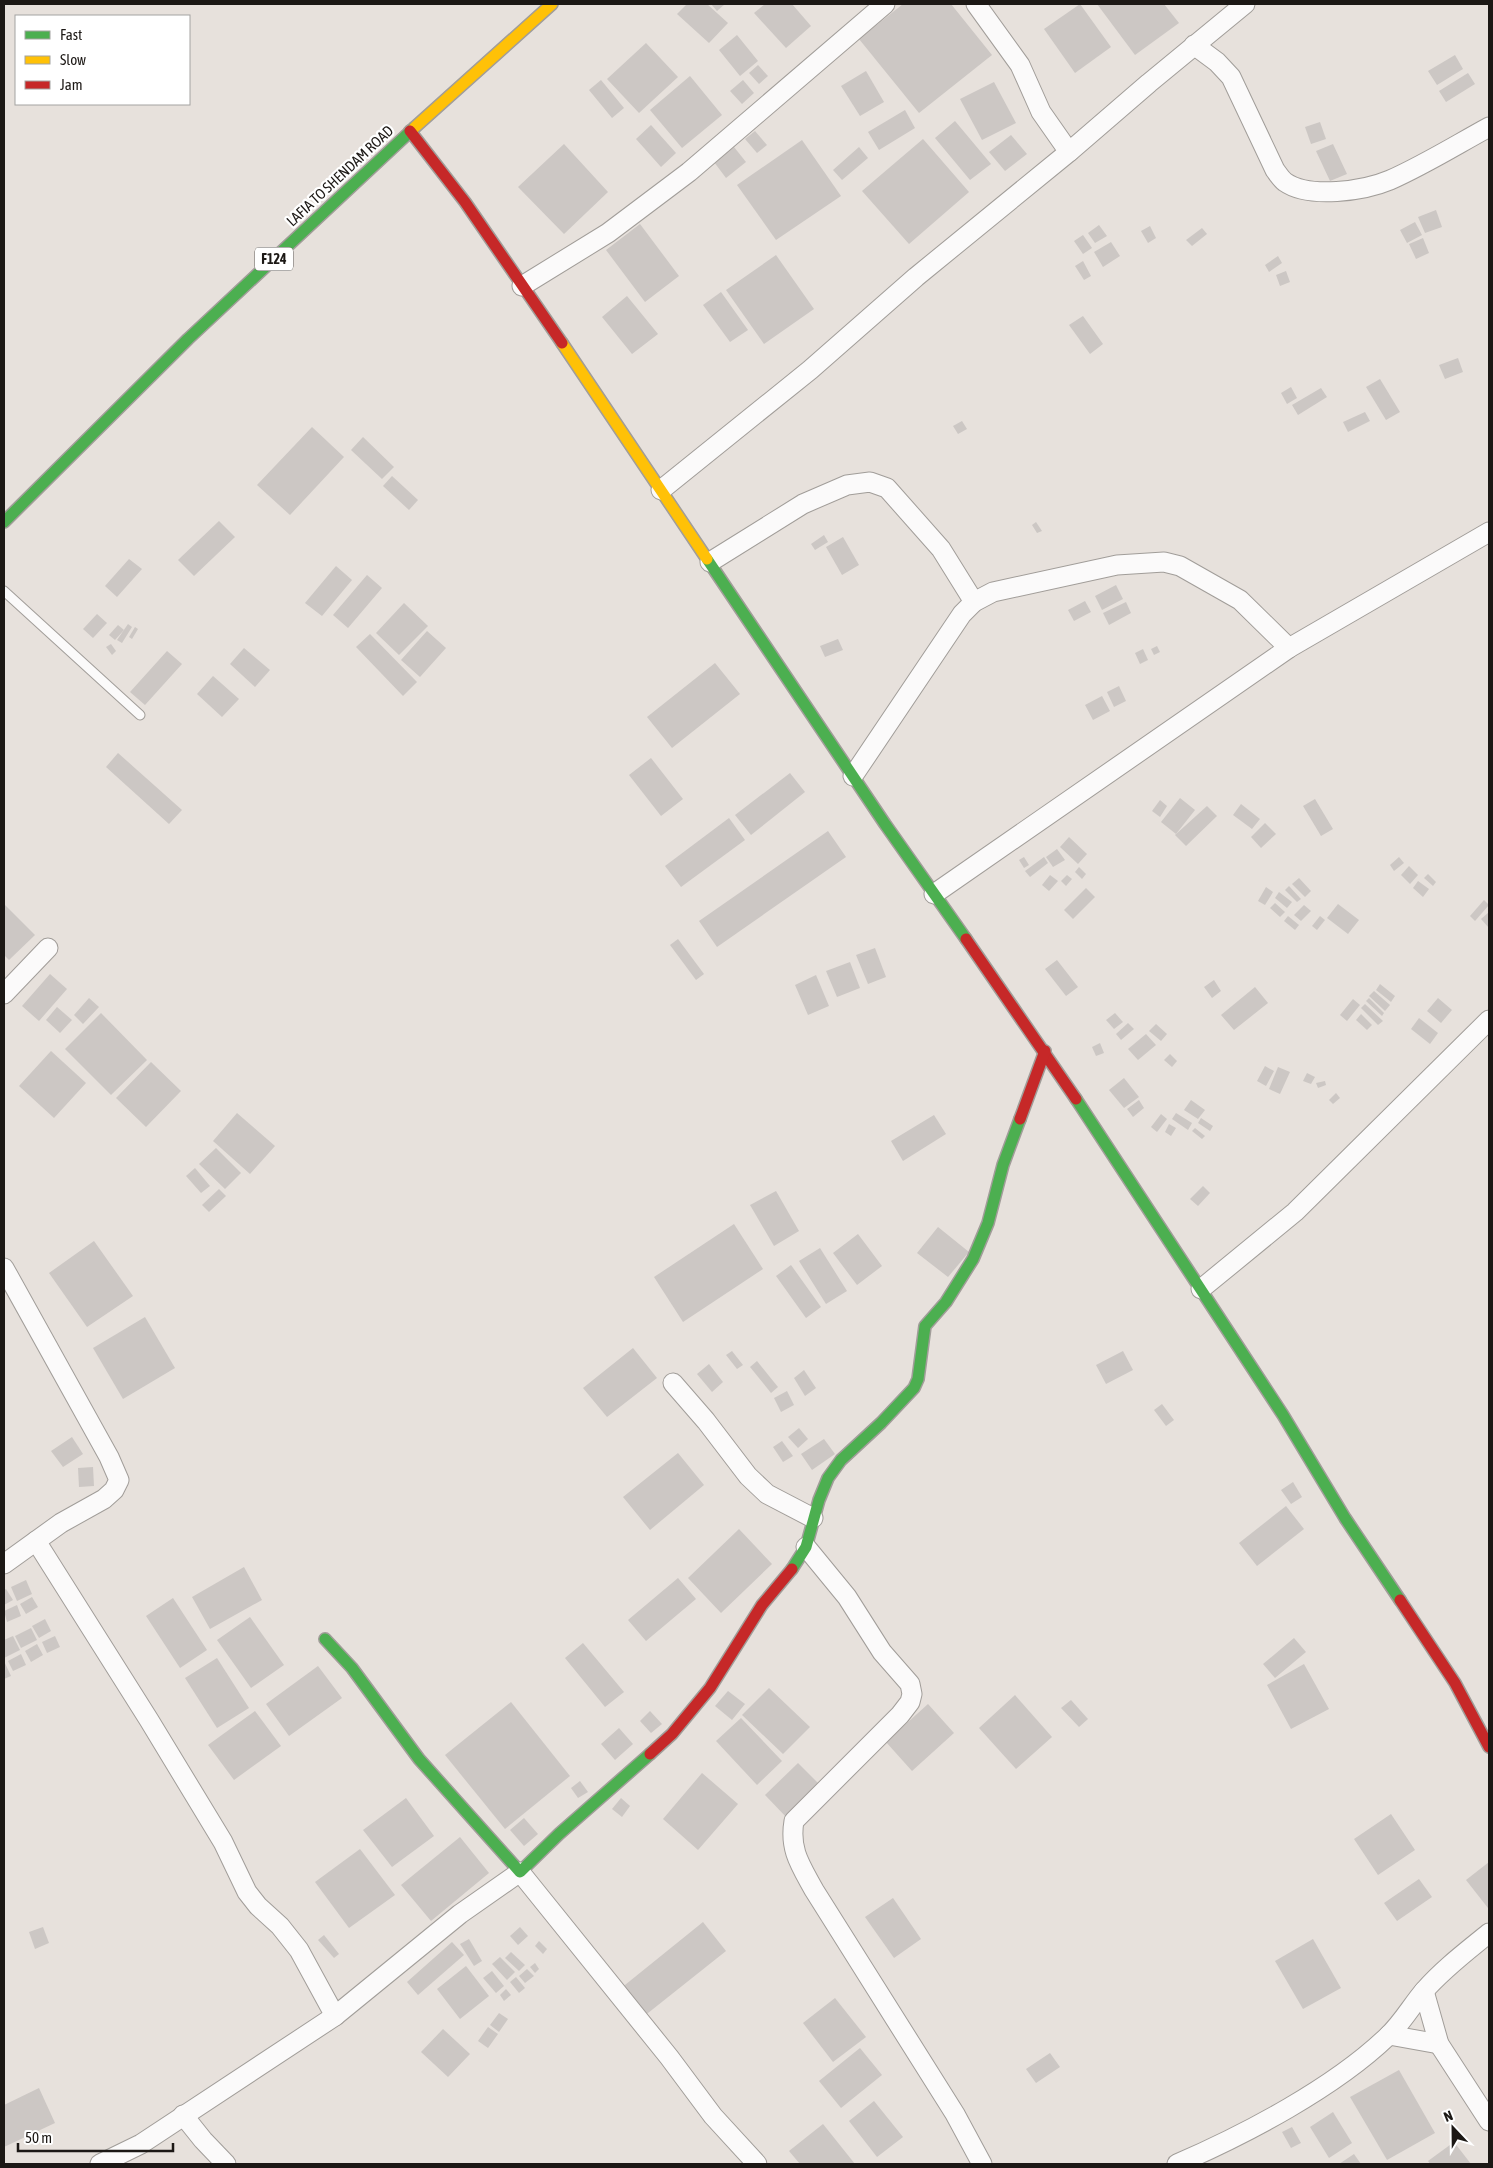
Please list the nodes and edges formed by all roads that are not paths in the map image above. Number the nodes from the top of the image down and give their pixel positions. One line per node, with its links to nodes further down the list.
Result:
1 (552, 4): 7 (street, LAFIA TO SHENDAM ROAD / F124)
2 (886, 4): 9 (street)
3 (976, 4): 8 (street)
4 (1245, 4): 5 (street)
5 (1194, 45): 6 (street); 8 (street)
6 (1489, 127)
7 (410, 131): 9 (street); 11 (street, LAFIA TO SHENDAM ROAD / F124)
8 (1069, 152): 10 (street)
9 (522, 286): 10 (street)
10 (661, 490): 13 (street)
11 (4, 522)
12 (1489, 532): 16 (street)
13 (710, 562): 15 (street); 18 (street)
14 (4, 591): 17 (lane)
15 (974, 602): 16 (street); 18 (street)
16 (1288, 648): 19 (street)
17 (140, 715)
18 (853, 776): 19 (street)
19 (934, 894): 23 (street)
20 (48, 948): 21 (street)
21 (4, 994)
22 (1489, 1020): 25 (street)
23 (1045, 1051): 25 (street); 27 (street)
24 (4, 1268): 28 (street)
25 (1201, 1288): 32 (street)
26 (673, 1383): 27 (street)
27 (814, 1518): 29 (street)
28 (36, 1541): 30 (street); 36 (street)
29 (806, 1547): 33 (street); 44 (street)
30 (4, 1564)
31 (325, 1639): 33 (street)
32 (1489, 1747)
33 (520, 1872): 36 (street); 43 (street)
34 (1489, 1933): 35 (street)
35 (1424, 1991): 37 (street); 38 (street)
36 (335, 2016): 39 (street)
37 (1389, 2035): 38 (street); 45 (street)
38 (1440, 2044): 40 (street)
39 (183, 2115): 41 (street); 42 (street)
40 (1489, 2121)
41 (100, 2164)
42 (226, 2164)
43 (758, 2164)
44 (982, 2164)
45 (1177, 2164)

